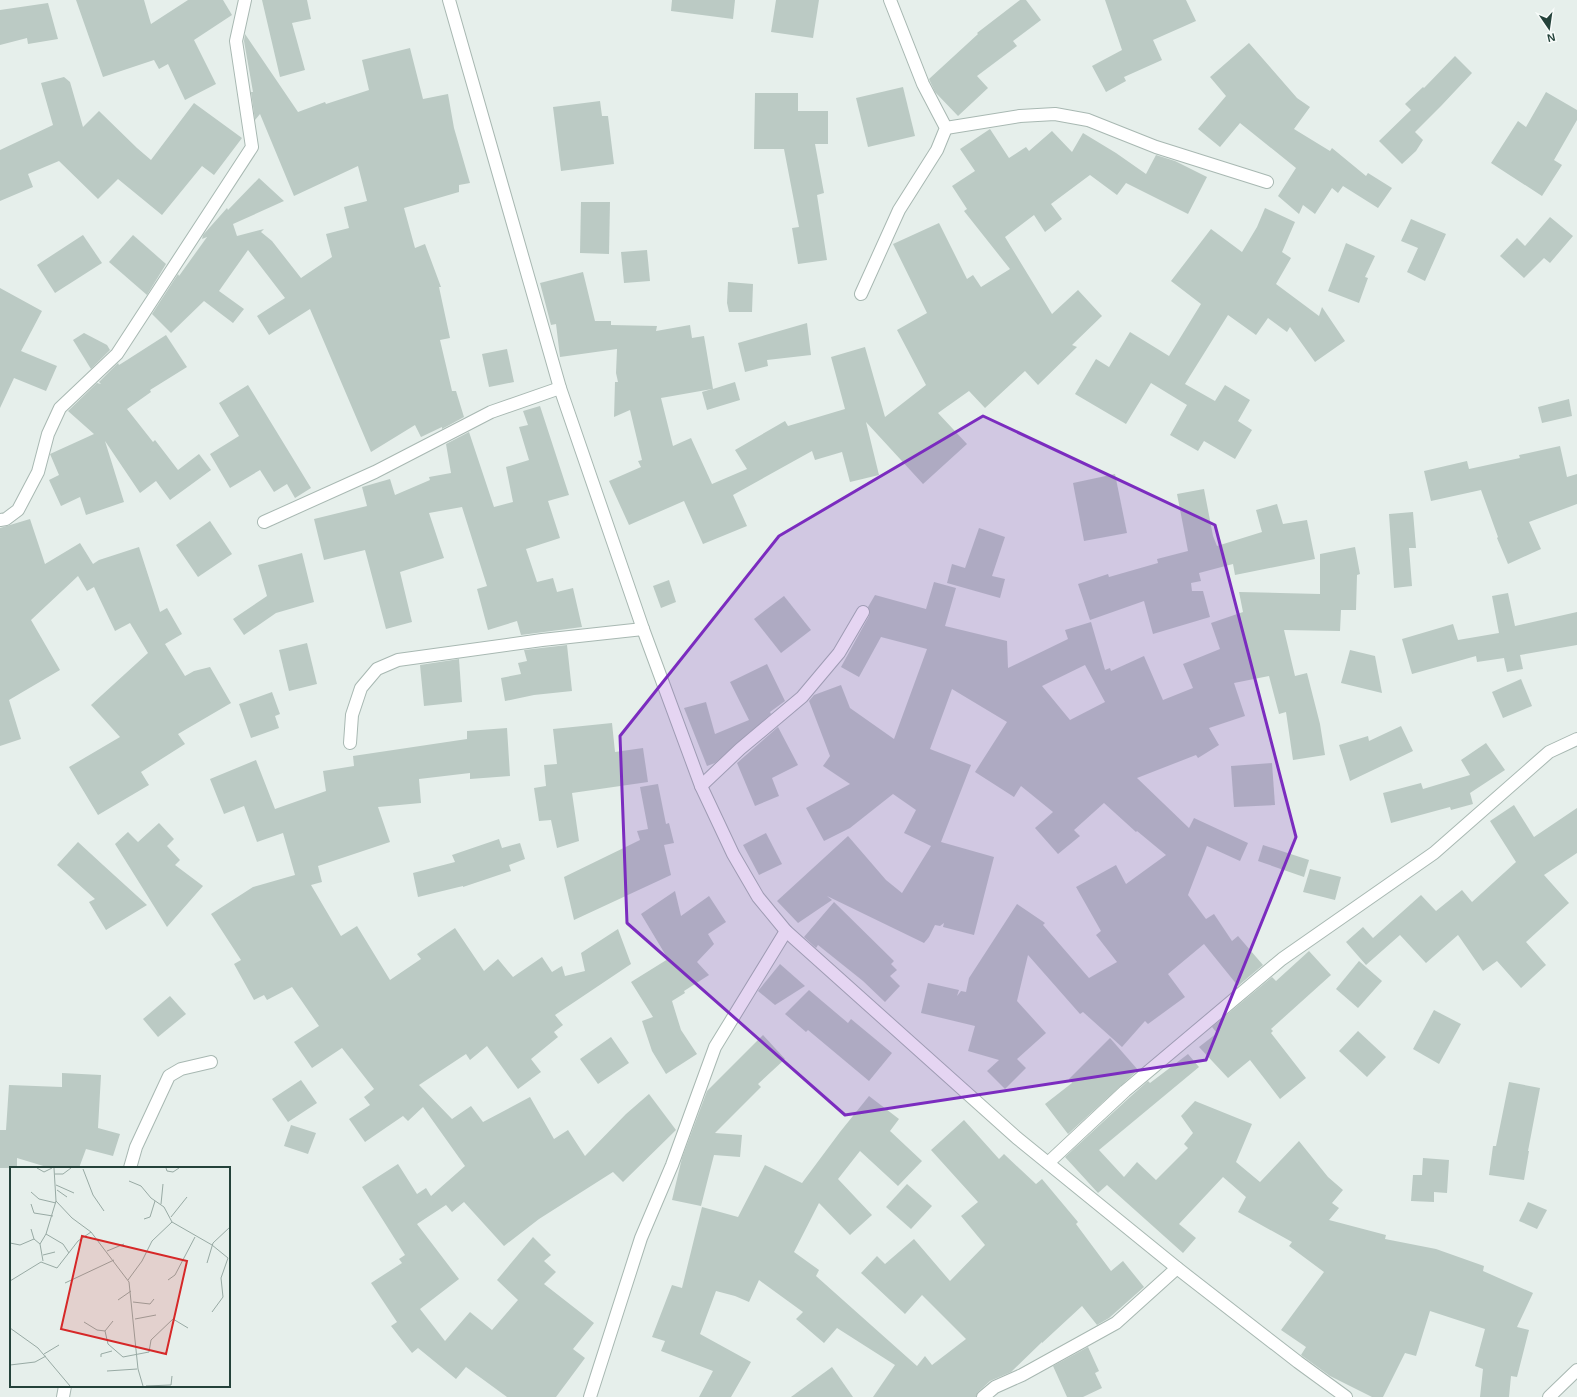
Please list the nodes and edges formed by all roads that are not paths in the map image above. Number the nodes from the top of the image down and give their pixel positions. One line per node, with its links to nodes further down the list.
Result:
1 (245, 0): 8 (street)
2 (449, 0): 7 (street)
3 (890, 0): 4 (street)
4 (946, 128): 5 (street); 6 (street)
5 (1267, 182)
6 (860, 294)
7 (560, 388): 9 (street); 11 (street)
8 (0, 520)
9 (264, 522)
10 (863, 612): 14 (street)
11 (643, 629): 13 (street); 14 (street)
12 (1577, 739): 17 (street)
13 (350, 743)
14 (701, 786): 15 (street)
15 (786, 931): 17 (street); 23 (street)
16 (211, 1062): 18 (street)
17 (1048, 1163): 19 (street)
18 (130, 1167)
19 (1177, 1268): 24 (street); 25 (street)
20 (1577, 1370): 26 (street)
21 (65, 1387): 22 (street)
22 (63, 1397)
23 (590, 1397)
24 (983, 1397)
25 (1346, 1397)
26 (1549, 1397)

